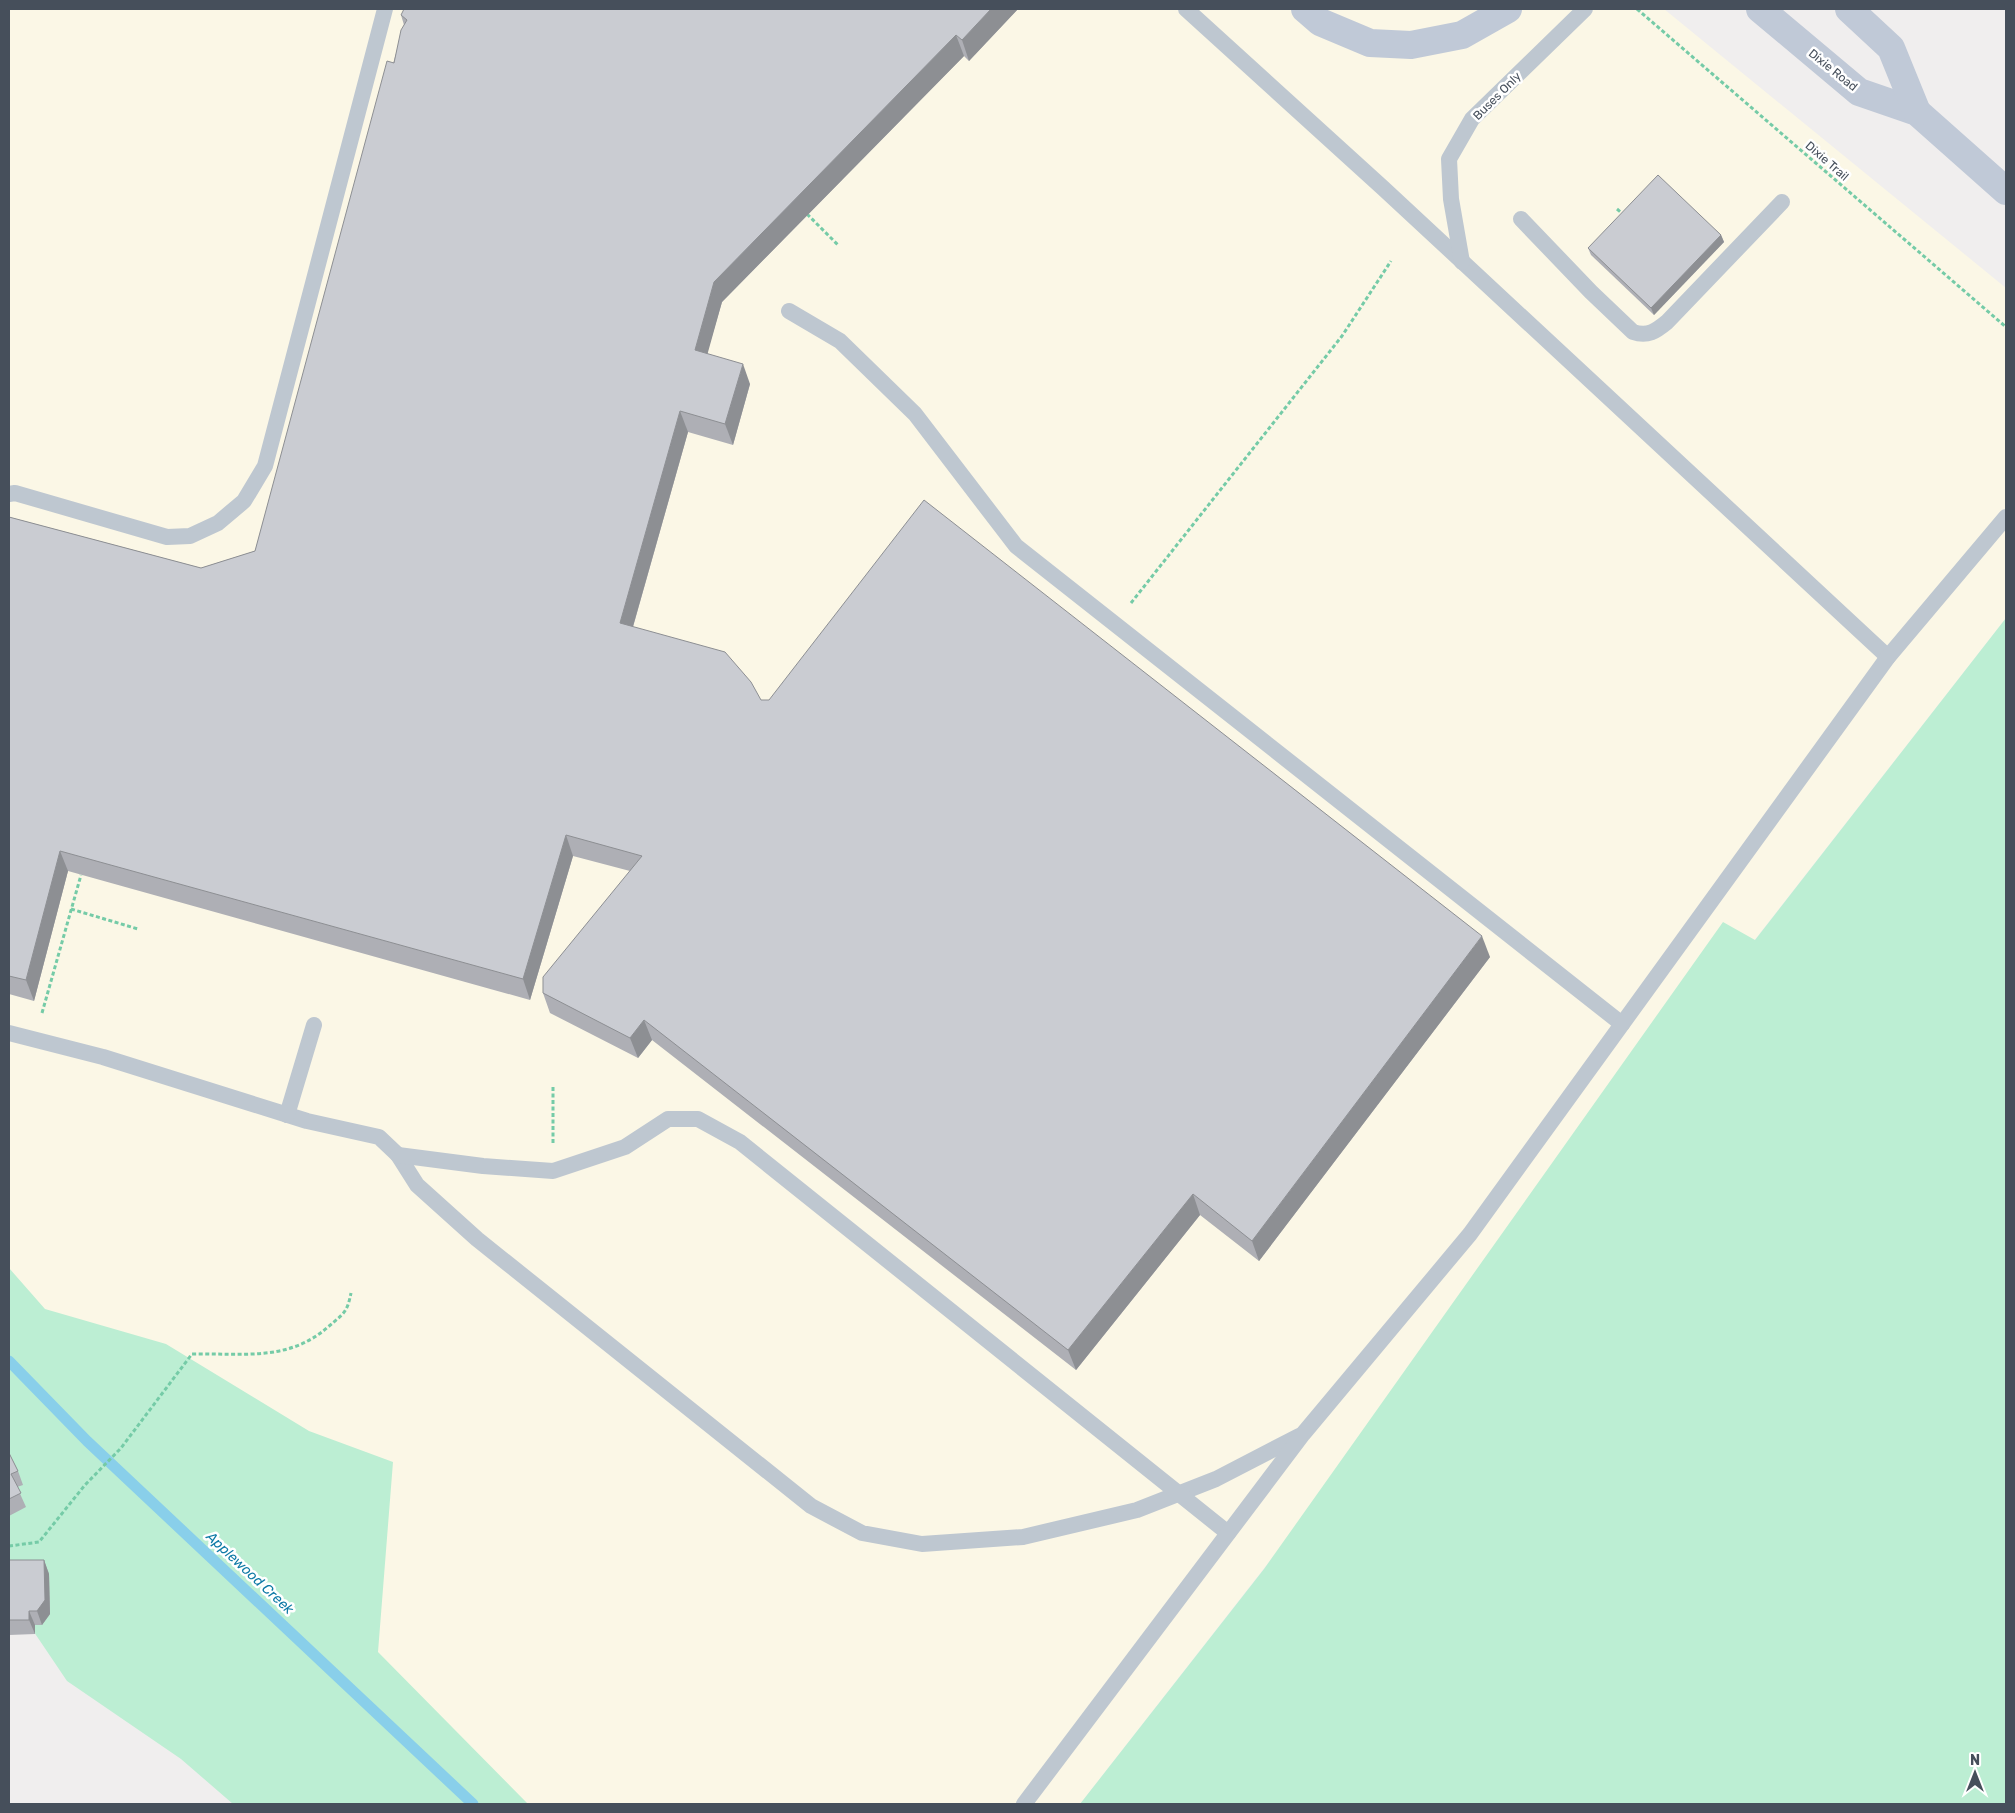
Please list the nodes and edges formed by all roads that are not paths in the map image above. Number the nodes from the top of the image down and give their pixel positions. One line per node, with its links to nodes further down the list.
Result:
1 (385, 9): 14 (lane)
2 (1186, 9): 12 (lane)
3 (1306, 9): 4 (main road)
4 (1508, 9)
5 (1585, 9): 12 (lane, Buses Only)
6 (1760, 9): 8 (main road, Dixie Road)
7 (1849, 9): 8 (main road, Dixie Road)
8 (1917, 112): 9 (main road, Dixie Road)
9 (2006, 192)
10 (1782, 202): 11 (lane)
11 (1521, 219)
12 (1462, 262): 16 (lane)
13 (789, 311): 17 (lane)
14 (9, 494)
15 (2006, 517): 16 (lane)
16 (1888, 657): 17 (lane)
17 (1622, 1024): 22 (lane)
18 (314, 1026): 20 (lane)
19 (9, 1033): 20 (lane)
20 (287, 1115): 21 (lane)
21 (398, 1154): 23 (lane); 23 (lane)
22 (1303, 1434): 23 (lane); 24 (lane)
23 (1178, 1494): 24 (lane)
24 (1228, 1533): 25 (lane)
25 (1024, 1804)

